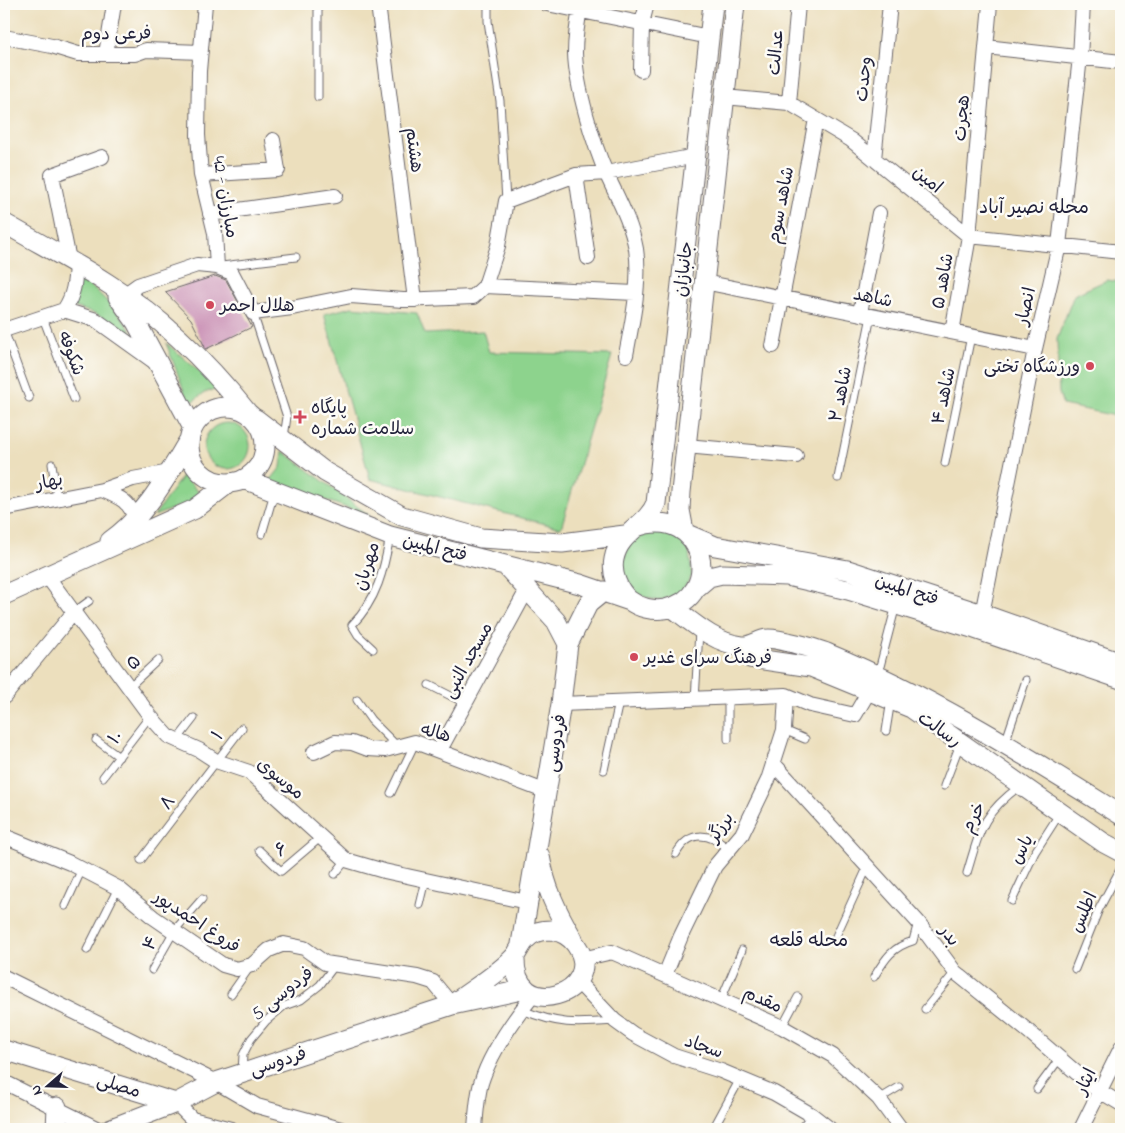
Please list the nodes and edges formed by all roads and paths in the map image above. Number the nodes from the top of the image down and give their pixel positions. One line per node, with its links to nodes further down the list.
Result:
1 (114, 4): 20 (street)
2 (206, 4): 19 (street, مبارزان - 42)
3 (318, 4): 24 (lane)
4 (378, 4): 53 (street, هشتم)
5 (488, 4): 36 (lane)
6 (547, 4): 14 (street)
7 (647, 4): 15 (street)
8 (713, 4): 17 (street, جانبازان)
9 (735, 4): 25 (street, جانبازان)
10 (798, 4): 26 (street, عدالت)
11 (890, 4): 31 (street, وحدت)
12 (990, 4): 18 (street, هجرت)
13 (1083, 4): 21 (street, انصار)
14 (581, 7): 15 (street); 32 (street)
15 (642, 23): 17 (street); 23 (street)
16 (4, 37): 20 (street, فرعی دوم)
17 (710, 37): 29 (street, جانبازان)
18 (986, 47): 21 (street); 40 (street, هجرت)
19 (201, 52): 20 (street, فرعی دوم); 34 (street, مبارزان - 42)
20 (106, 54)
21 (1080, 57): 22 (street); 41 (street, انصار)
22 (1121, 62)
23 (641, 70)
24 (318, 97)
25 (724, 98): 26 (street, امین); 47 (street, جانبازان)
26 (789, 103): 27 (street, امین)
27 (816, 119): 31 (street, امین); 52 (street, شاهد سوم)
28 (273, 140): 34 (street)
29 (696, 156): 32 (street); 77 (street, جانبازان)
30 (102, 157): 45 (street)
31 (874, 159): 40 (street, امین)
32 (606, 173): 33 (street); 50 (street)
33 (576, 175): 36 (street); 44 (street)
34 (201, 176): 38 (street, مبارزان - 42)
35 (335, 196): 38 (street)
36 (506, 201): 49 (street)
37 (879, 213): 56 (street)
38 (210, 214): 46 (street, مبارزان - 42)
39 (4, 223): 45 (street)
40 (969, 236): 41 (street); 59 (street, شاهد ۵)
41 (1059, 245): 42 (street); 62 (street, انصار)
42 (1121, 252)
43 (296, 257): 46 (lane)
44 (588, 258)
45 (72, 262): 48 (street); 54 (street)
46 (217, 267): 51 (street); 55 (street)
47 (704, 282): 52 (street, شاهد); 70 (street, جانبازان)
48 (108, 284): 51 (street); 64 (street)
49 (485, 286): 50 (street); 53 (street)
50 (635, 293): 63 (street)
51 (124, 295): 67 (street)
52 (782, 298): 56 (street, شاهد); 61 (street, شاهد سوم)
53 (415, 300): 55 (street)
54 (64, 310): 57 (street); 64 (street)
55 (254, 313): 69 (lane)
56 (865, 315): 59 (street, شاهد); 75 (lane, شاهد ۲)
57 (42, 318): 58 (street); 66 (lane, شکوفه)
58 (4, 330): 65 (lane)
59 (952, 332): 60 (street, شاهد)
60 (971, 336): 62 (street, شاهد); 72 (lane, شاهد ۴)
61 (773, 346)
62 (1034, 349): 100 (street, انصار)
63 (626, 355)
64 (158, 364): 68 (street)
65 (29, 398)
66 (74, 399)
67 (252, 416): 68 (street); 69 (street, فتح المبین); 76 (street)
68 (191, 434): 74 (street); 76 (street)
69 (283, 441): 84 (street, فتح المبین)
70 (686, 446): 71 (street); 78 (street, جانبازان)
71 (796, 456)
72 (945, 463)
73 (52, 464): 81 (lane)
74 (170, 472): 79 (street, بهار); 83 (street)
75 (838, 478)
76 (237, 481): 80 (street, فتح المبین); 88 (street)
77 (658, 483): 78 (street); 84 (street, جانبازان)
78 (681, 489): 85 (street, جانبازان)
79 (102, 490): 81 (street, بهار); 83 (street)
80 (274, 492): 86 (lane); 87 (street, فتح المبین)
81 (58, 498): 82 (street, بهار)
82 (4, 508)
83 (135, 519): 88 (street)
84 (631, 531): 85 (street); 96 (street)
85 (686, 533): 92 (street); 100 (street, فتح المبین)
86 (262, 534)
87 (390, 536): 89 (street, فتح المبین); 103 (lane, مهربان)
88 (82, 560): 90 (street)
89 (506, 566): 91 (street); 93 (street, فتح المبین)
90 (47, 576): 94 (street); 99 (street, موسوی)
91 (528, 588): 102 (street); 118 (street, مسجد النبی)
92 (696, 588): 97 (street, فتح المبین); 98 (street)
93 (604, 591): 96 (street, فتح المبین); 102 (street)
94 (4, 595)
95 (89, 601): 99 (lane)
96 (630, 601): 98 (street)
97 (896, 604): 106 (street, فتح المبین); 108 (lane)
98 (673, 608): 101 (street, رسالت)
99 (74, 612): 110 (street, موسوی); 112 (street)
100 (982, 614): 105 (street, فتح المبین)
101 (699, 628): 108 (street, رسالت); 115 (lane)
102 (568, 644): 119 (street, فردوسی)
103 (373, 649)
104 (158, 660): 110 (lane, ۵)
105 (1121, 663)
106 (1121, 679)
107 (1026, 680): 130 (lane)
108 (873, 683): 111 (street); 116 (street, رسالت); 130 (street, رسالت)
109 (429, 685): 118 (lane, هاله)
110 (129, 687): 120 (street, موسوی)
111 (786, 695): 113 (street); 123 (street, برزگر)
112 (4, 697)
113 (728, 699): 115 (street); 125 (lane)
114 (357, 700): 132 (lane)
115 (695, 700): 117 (street)
116 (891, 700): 124 (lane); 131 (street, رسالت)
117 (619, 702): 119 (street); 138 (lane)
118 (465, 703): 133 (street, مسجد النبی)
119 (561, 704): 142 (street, فردوسی)
120 (150, 716): 128 (street, موسوی); 135 (lane, ۱۰)
121 (194, 718): 128 (lane)
122 (242, 728): 136 (lane, ۱)
123 (784, 730): 126 (lane); 137 (street, برزگر)
124 (886, 731)
125 (728, 739)
126 (805, 739)
127 (96, 740): 135 (lane)
128 (177, 740): 136 (street, موسوی)
129 (415, 742): 132 (street, هاله); 133 (street, هاله); 143 (lane)
130 (1005, 743): 145 (street, رسالت)
131 (961, 744): 140 (lane); 141 (street, رسالت)
132 (397, 746): 134 (street, هاله)
133 (440, 750): 142 (street, هاله)
134 (314, 752)
135 (119, 757): 139 (lane, ۱۰)
136 (216, 761): 147 (street, موسوی); 153 (lane, ۸)
137 (773, 763): 149 (street, برزگر); 155 (street, بدر)
138 (604, 770)
139 (103, 777)
140 (944, 786)
141 (1020, 786): 144 (street, رسالت); 158 (lane, خرم)
142 (547, 792): 148 (street, فردوسی)
143 (391, 793)
144 (1060, 813): 151 (street, رسالت); 163 (lane, یاس)
145 (1121, 815)
146 (4, 836): 157 (street, فروغ احمدپور)
147 (321, 837): 150 (lane, ۶); 154 (street, موسوی)
148 (538, 842): 164 (street, فردوسی); 173 (street)
149 (729, 849): 152 (lane); 179 (street, برزگر)
150 (259, 850)
151 (1121, 852)
152 (676, 854)
153 (142, 860)
154 (346, 860): 159 (lane); 160 (street, موسوی)
155 (867, 868): 167 (street, بدر); 169 (lane)
156 (1121, 868): 176 (lane, اطلس)
157 (82, 869): 161 (street, فروغ احمدپور); 166 (lane)
158 (967, 873)
159 (335, 874)
160 (426, 880): 164 (street, موسوی); 165 (lane)
161 (118, 888): 168 (street, فروغ احمدپور); 170 (lane)
162 (202, 899): 168 (lane)
163 (1012, 901)
164 (527, 902): 171 (street, فردوسی)
165 (420, 905)
166 (65, 906)
167 (918, 922): 178 (street, بدر); 181 (lane)
168 (174, 931): 174 (street, فروغ احمدپور); 177 (lane, ۴)
169 (836, 936)
170 (87, 950)
171 (518, 950): 173 (street); 183 (street); 187 (street)
172 (742, 950): 186 (lane)
173 (579, 952): 179 (street, مقدم); 182 (street)
174 (252, 965): 175 (street, فروغ احمدپور); 184 (lane)
175 (335, 965): 187 (street, فروغ احمدپور); 195 (lane, 5 فردوسی)
176 (1075, 969)
177 (152, 970)
178 (954, 972): 188 (lane); 194 (street, بدر)
179 (665, 975): 186 (street, مقدم)
180 (4, 977): 198 (street)
181 (874, 977)
182 (577, 981): 183 (street); 190 (street, سجاد)
183 (530, 992): 187 (street); 189 (street)
184 (231, 994)
185 (798, 997): 191 (lane)
186 (721, 1000): 191 (street, مقدم)
187 (452, 1005): 195 (street, فردوسی)
188 (925, 1008)
189 (521, 1010): 190 (lane); 212 (street)
190 (615, 1021): 196 (street, سجاد)
191 (782, 1027): 202 (street, مقدم)
192 (1121, 1048): 201 (street, ایثار)
193 (4, 1050): 203 (street, مصلی)
194 (1060, 1058): 200 (lane); 201 (street, بدر)
195 (242, 1073): 198 (street, فردوسی)
196 (740, 1079): 206 (street, سجاد); 213 (lane)
197 (4, 1082): 205 (street)
198 (216, 1082): 203 (street, فردوسی); 211 (street)
199 (899, 1087): 202 (lane)
200 (1037, 1089)
201 (1102, 1092): 204 (street, بدر); 217 (street, ایثار)
202 (879, 1099): 216 (street, مقدم)
203 (176, 1103): 209 (street, فردوسی); 210 (street)
204 (1121, 1104)
205 (57, 1108): 207 (street); 208 (street)
206 (812, 1115): 214 (lane); 215 (street, سجاد)
207 (56, 1129)
208 (98, 1129)
209 (109, 1129)
210 (231, 1129)
211 (341, 1129)
212 (475, 1129)
213 (713, 1129)
214 (800, 1129)
215 (830, 1129)
216 (901, 1129)
217 (1082, 1129)

